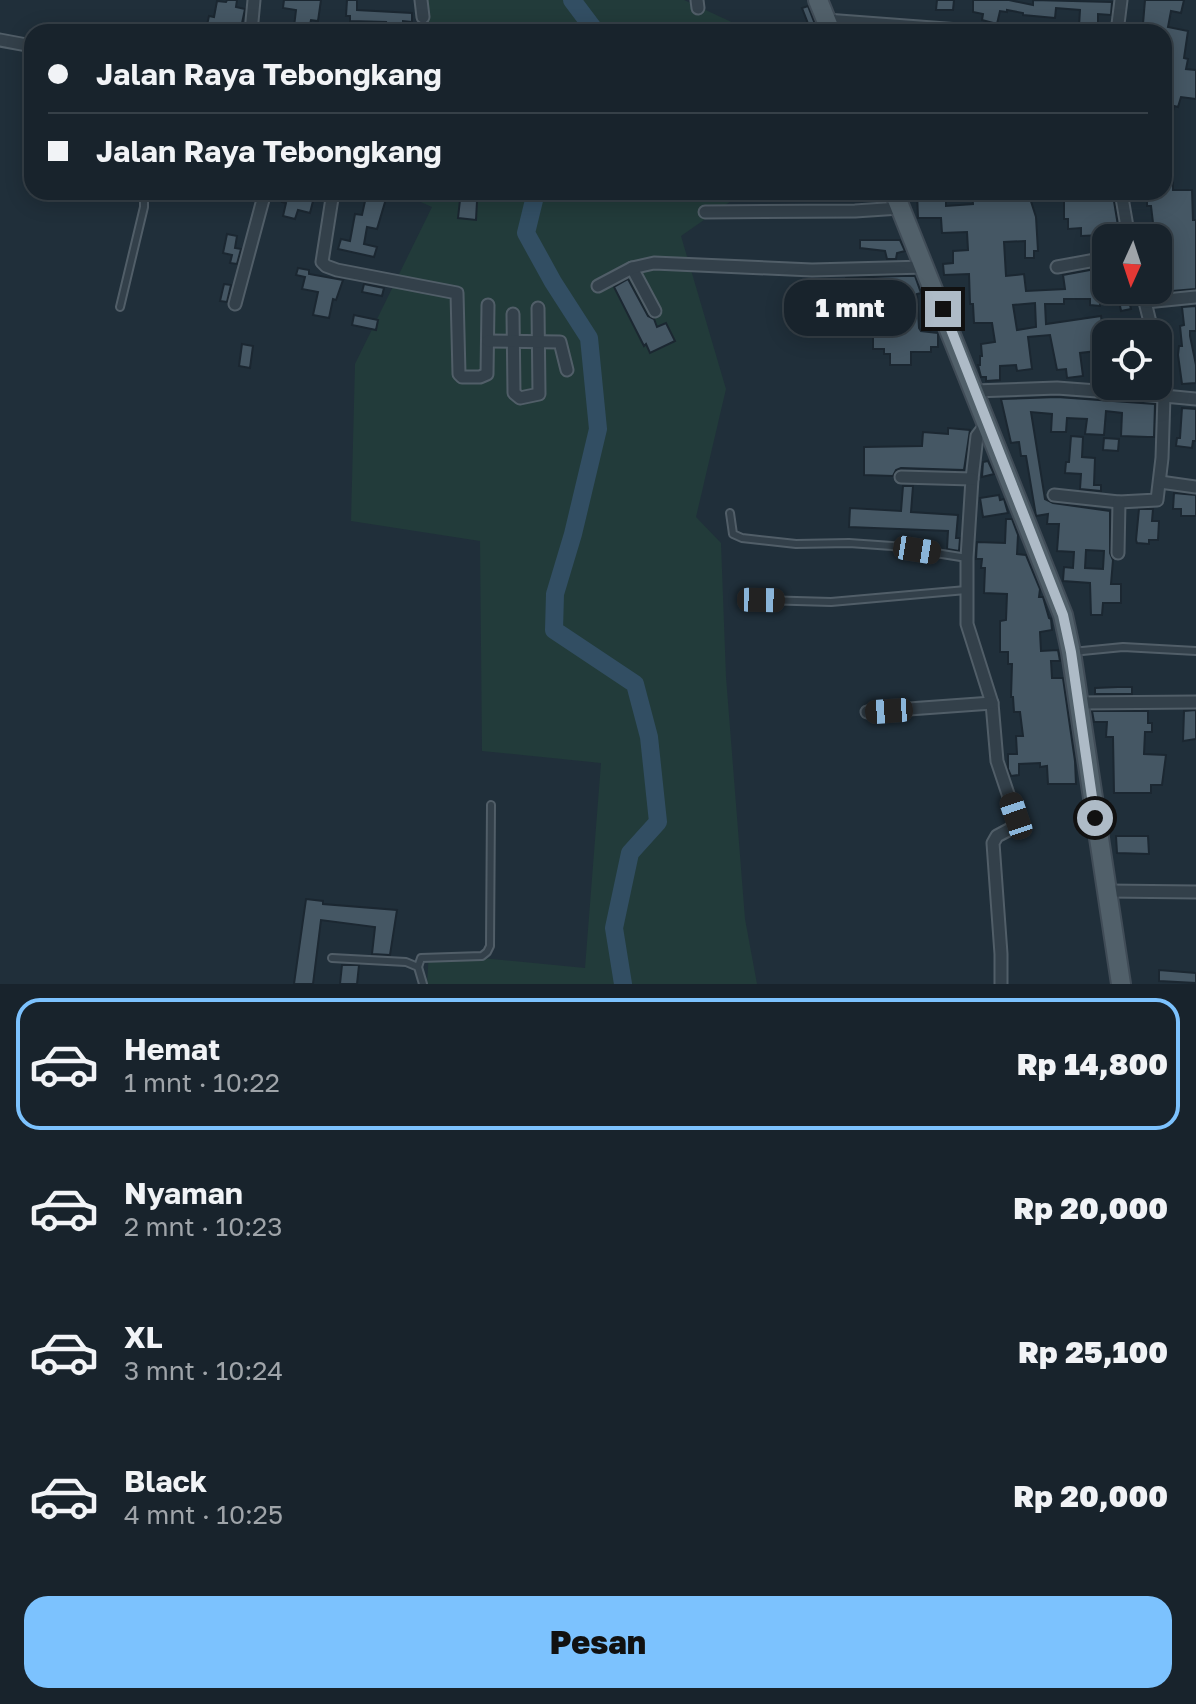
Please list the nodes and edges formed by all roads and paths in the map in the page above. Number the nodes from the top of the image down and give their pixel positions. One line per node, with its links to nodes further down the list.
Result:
1 (254, 0): 6 (street)
2 (421, 0): 5 (street)
3 (818, 0): 7 (main road)
4 (1121, 0): 8 (street)
5 (423, 17)
6 (252, 24)
7 (828, 24)
8 (1118, 24)
9 (0, 40): 10 (street)
10 (24, 44)
11 (144, 200): 28 (lane)
12 (263, 200): 26 (street)
13 (332, 200): 32 (street)
14 (890, 200): 17 (street)
15 (900, 200): 20 (main road)
16 (1122, 200): 18 (street)
17 (705, 212)
18 (1127, 224)
19 (1092, 261): 21 (street)
20 (925, 267): 22 (street); 36 (main road)
21 (1057, 267)
22 (632, 268): 23 (street); 30 (street)
23 (598, 286)
24 (1196, 297): 25 (street)
25 (1172, 299)
26 (235, 304)
27 (488, 305): 32 (street)
28 (120, 307)
29 (538, 308): 34 (street)
30 (655, 311)
31 (513, 314): 33 (street)
32 (488, 341): 33 (street)
33 (512, 343): 34 (street); 34 (street)
34 (538, 343): 35 (street)
35 (567, 370)
36 (974, 391): 37 (street); 41 (main road)
37 (1092, 391)
38 (1172, 397): 39 (street)
39 (1196, 399)
40 (1164, 400): 44 (street)
41 (987, 423): 43 (street); 54 (main road)
42 (901, 477): 43 (street)
43 (972, 479): 50 (street)
44 (1160, 482): 45 (street); 47 (street)
45 (1196, 487)
46 (1054, 495): 47 (street)
47 (1119, 502): 49 (street)
48 (730, 513): 50 (lane)
49 (1118, 553)
50 (967, 558): 51 (street)
51 (966, 590): 52 (lane); 56 (street)
52 (761, 600)
53 (1196, 651): 54 (lane)
54 (1071, 652): 57 (main road)
55 (1196, 702): 57 (street)
56 (992, 703): 58 (street); 65 (street)
57 (1078, 703): 60 (main road)
58 (867, 712)
59 (491, 805): 63 (lane)
60 (1107, 891): 61 (street); 66 (main road)
61 (1196, 892)
62 (332, 958): 63 (lane)
63 (418, 967): 64 (lane)
64 (423, 984)
65 (1001, 984)
66 (1121, 984)

